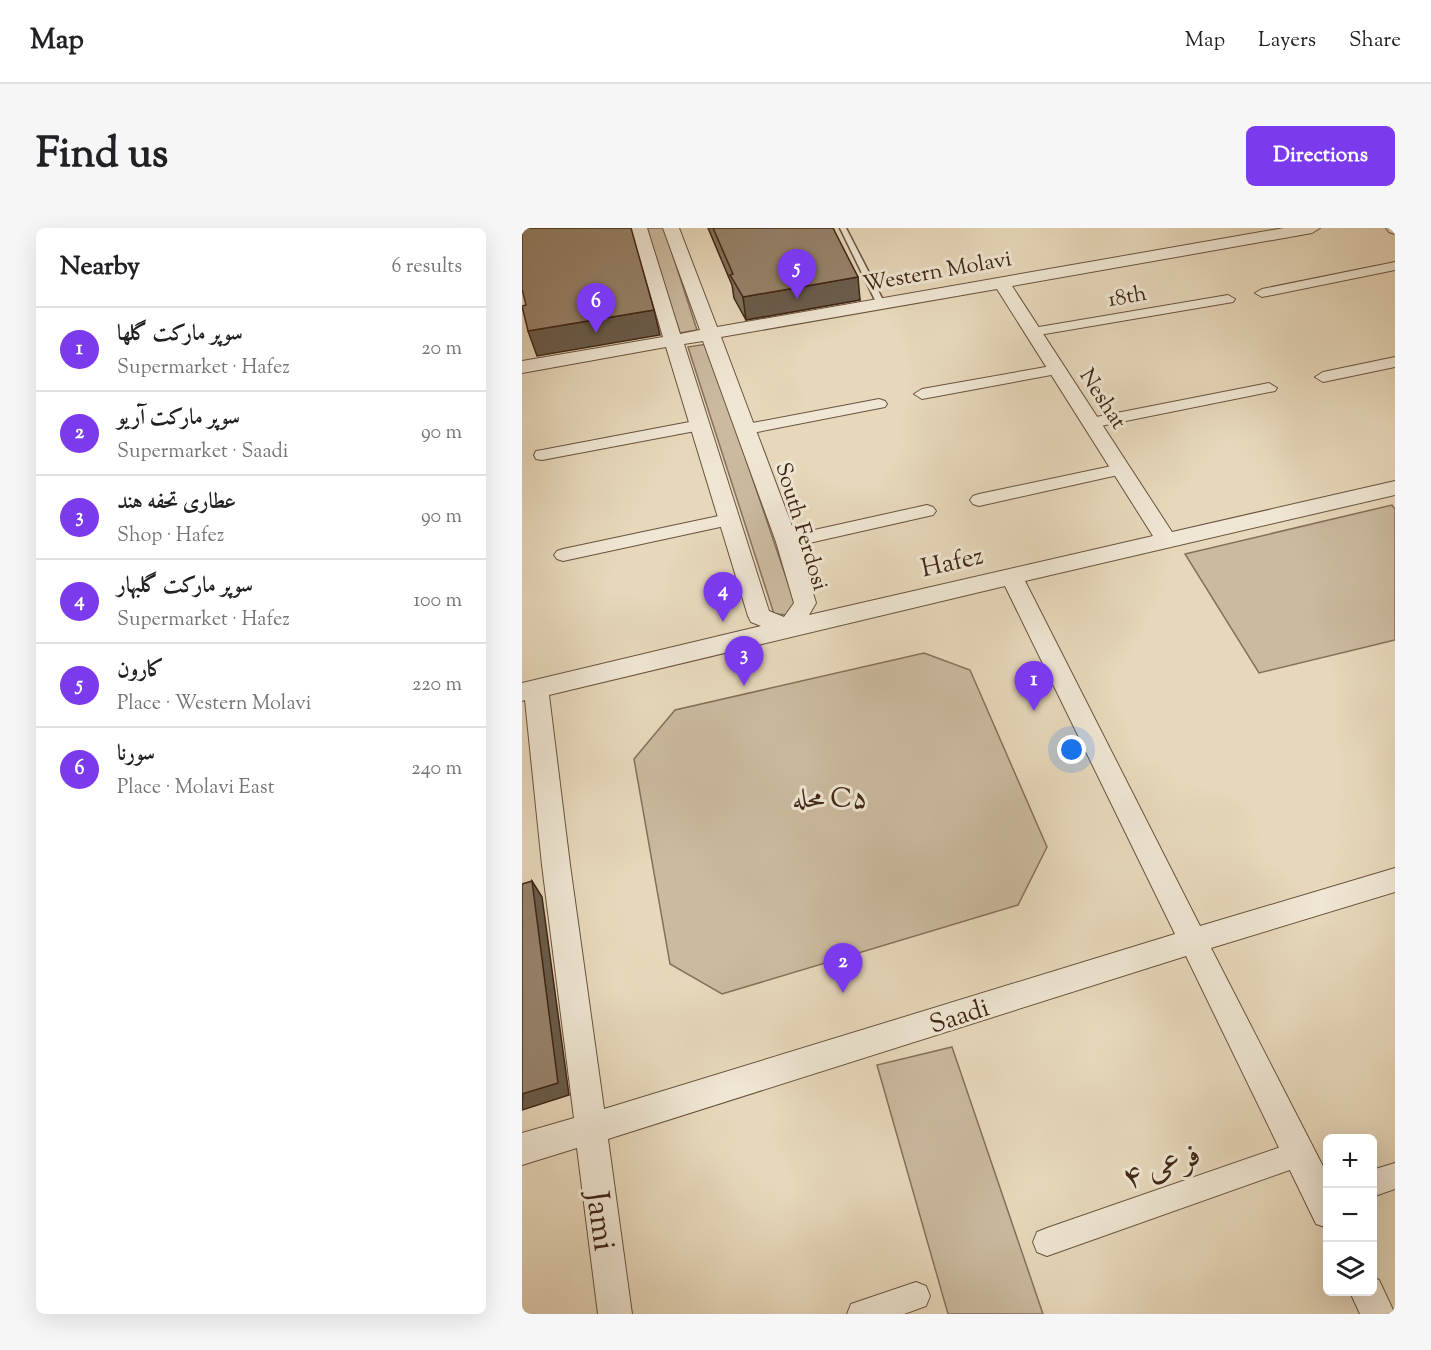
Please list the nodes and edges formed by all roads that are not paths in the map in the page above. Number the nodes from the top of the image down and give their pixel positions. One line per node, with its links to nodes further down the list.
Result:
1 (639, 228): 12 (street)
2 (671, 228): 11 (street, South Ferdosi)
3 (843, 228): 9 (lane)
4 (1312, 228): 6 (street, Western Molavi)
5 (1395, 266): 7 (street)
6 (1001, 282): 9 (street, Western Molavi); 10 (street, Neshat)
7 (1262, 293)
8 (1228, 300): 10 (street, 18th)
9 (880, 302): 11 (street, Western Molavi)
10 (1033, 332): 15 (street, Neshat)
11 (712, 333): 12 (street, Western Molavi); 22 (street, South Ferdosi)
12 (674, 340): 14 (street, Western Molavi); 21 (street)
13 (1395, 362): 16 (street)
14 (522, 367)
15 (1057, 369): 18 (street); 20 (street, Neshat)
16 (1323, 377)
17 (1269, 388): 20 (street)
18 (922, 394)
19 (879, 404): 22 (street)
20 (1091, 423): 24 (street, Neshat)
21 (700, 425): 23 (street); 28 (street)
22 (747, 429): 30 (street, South Ferdosi)
23 (542, 455)
24 (1121, 469): 26 (street); 29 (street, Neshat)
25 (1395, 488): 29 (street, Hafez)
26 (979, 500)
27 (927, 511): 30 (street)
28 (728, 520): 31 (street); 33 (street)
29 (1166, 540): 32 (street, Hafez)
30 (787, 542): 33 (street, South Ferdosi)
31 (563, 555)
32 (1011, 576): 33 (street, Hafez); 36 (street)
33 (789, 627): 34 (street, Hafez)
34 (529, 690): 37 (street, Jami)
35 (1395, 880): 36 (street, Saadi)
36 (1192, 940): 37 (street, Saadi); 39 (street)
37 (590, 1129): 38 (street, Saadi); 46 (street, Jami)
38 (522, 1149)
39 (1298, 1154): 42 (street); 43 (street, فرعی ۴)
40 (1395, 1176): 41 (street)
41 (1377, 1182)
42 (1323, 1200)
43 (1047, 1242)
44 (916, 1296): 47 (street)
45 (1369, 1296): 48 (street)
46 (615, 1314)
47 (861, 1314)
48 (1378, 1314)

